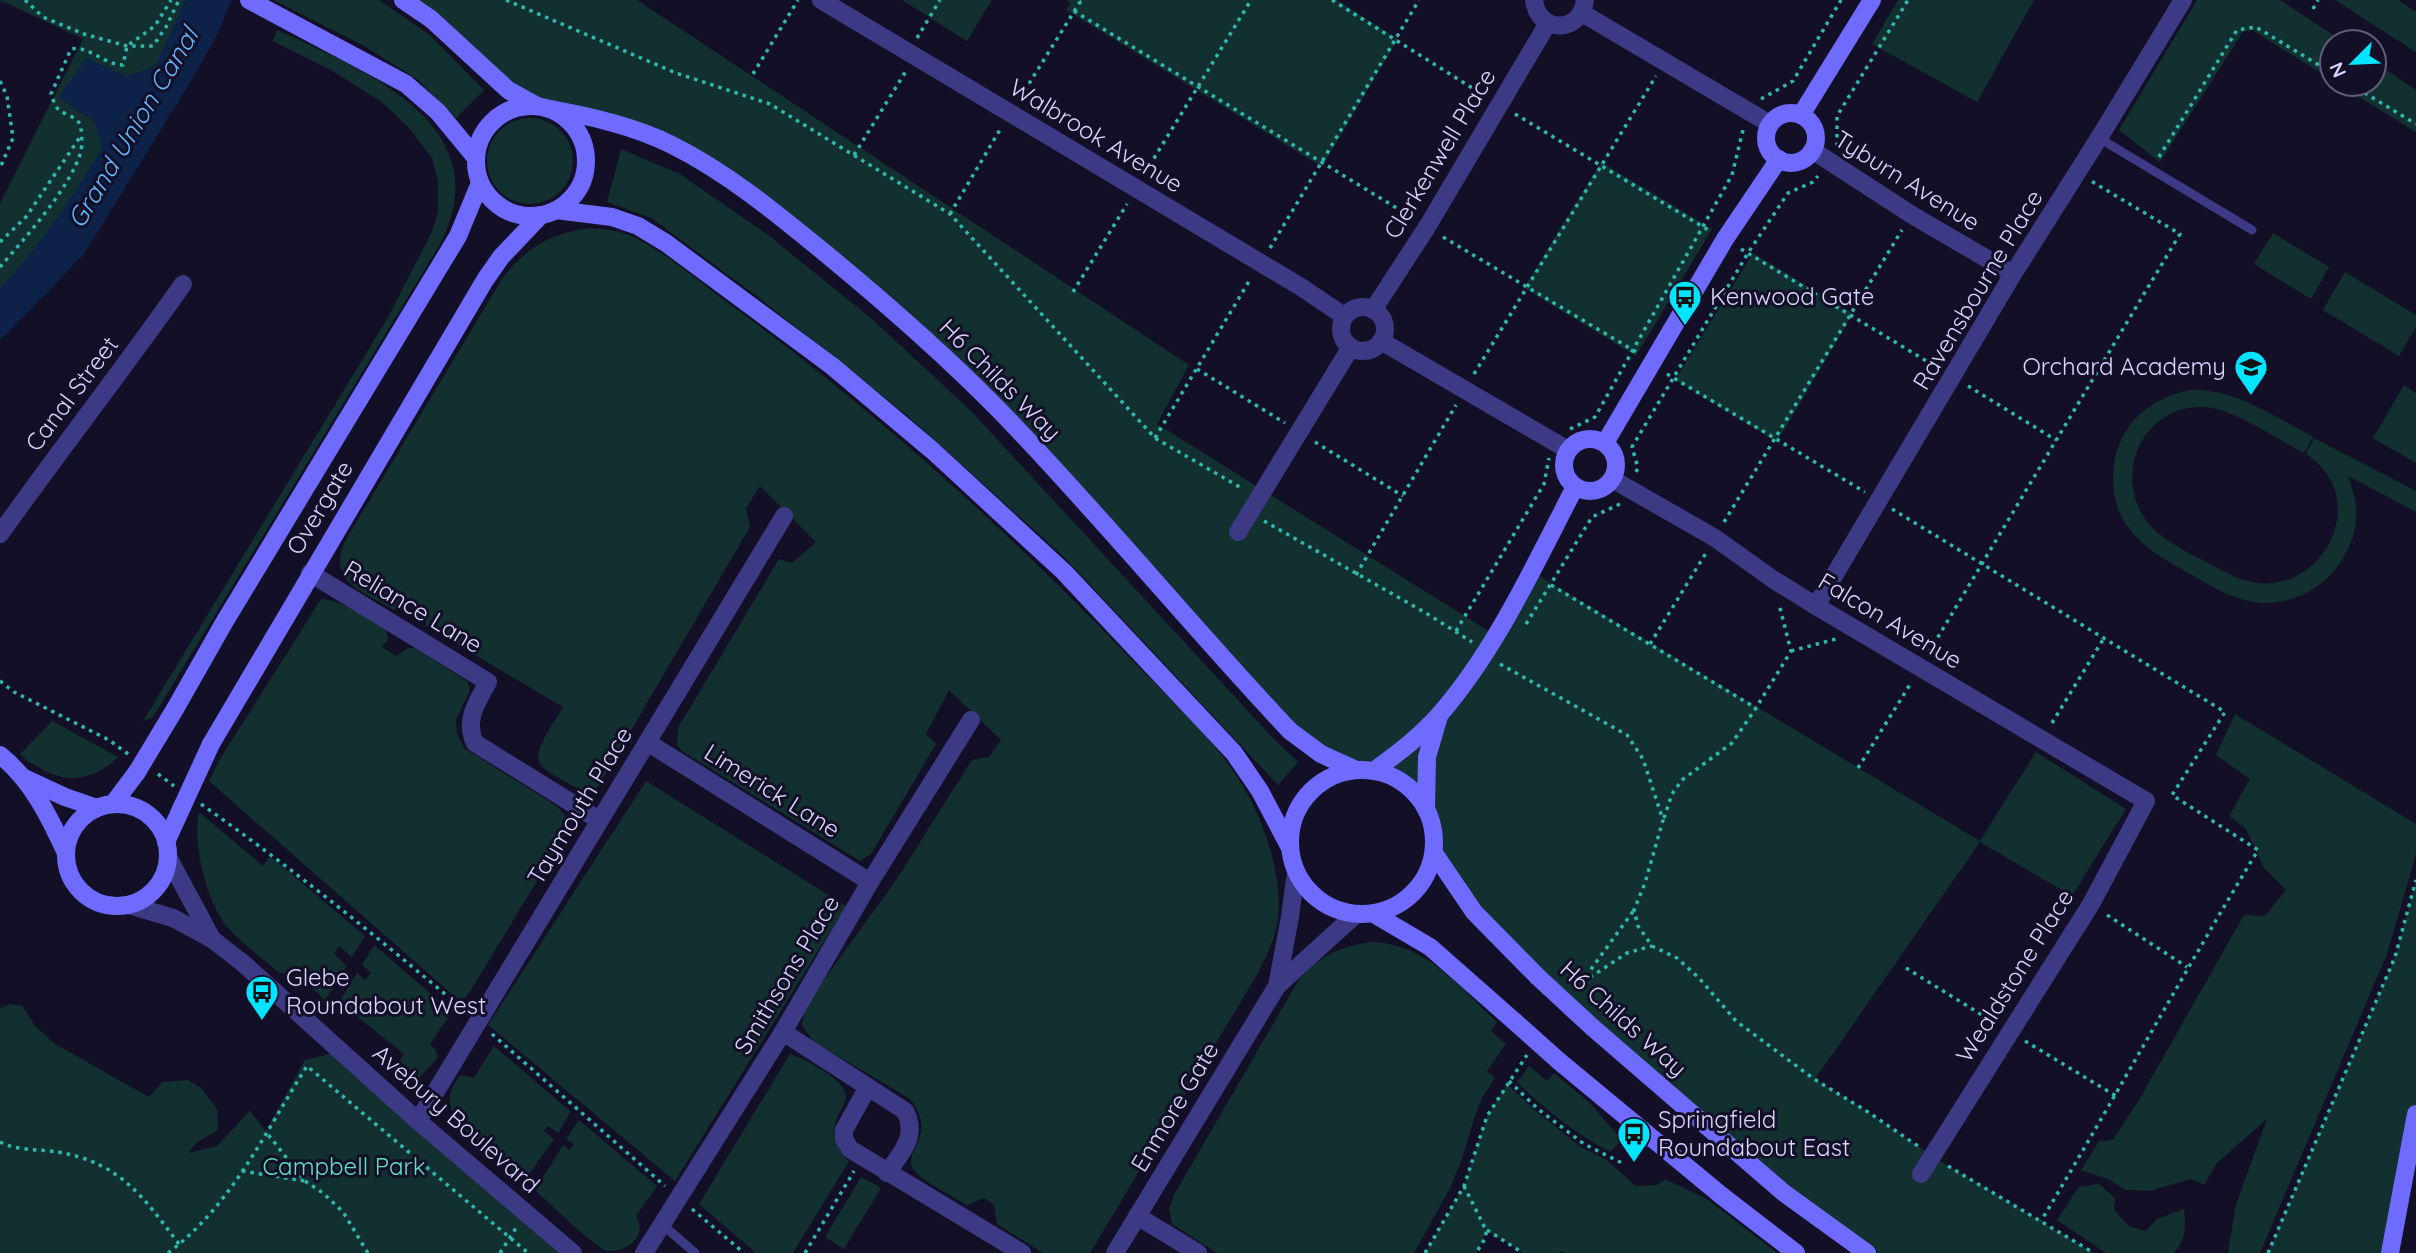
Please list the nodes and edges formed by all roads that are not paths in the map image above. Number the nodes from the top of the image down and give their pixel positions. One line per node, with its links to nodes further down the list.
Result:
1 (403, 0): 9 (street, H6 Childs Way)
2 (821, 0): 22 (street, Walbrook Avenue)
3 (1534, 0): 8 (street)
4 (1872, 0): 10 (street)
5 (2183, 0): 12 (street, Ravensbourne Place)
6 (254, 2): 14 (street)
7 (1583, 7): 8 (street); 11 (street)
8 (1548, 23): 21 (street, Clerkenwell Place)
9 (544, 107): 14 (street); 17 (street); 38 (street, H6 Childs Way)
10 (1801, 115): 11 (street); 13 (street)
11 (1770, 124): 15 (street)
12 (2099, 138): 18 (lane); 19 (street, Ravensbourne Place)
13 (1812, 150): 15 (street); 19 (street, Tyburn Avenue)
14 (476, 158): 16 (street)
15 (1779, 159): 25 (street)
16 (480, 183): 17 (street); 42 (street, Overgate, bridge)
17 (549, 212): 32 (street, Overgate); 45 (street)
18 (2252, 230)
19 (2013, 274): 33 (street, Ravensbourne Place)
20 (183, 284): 31 (street, Canal Street)
21 (1373, 310): 22 (street); 23 (street)
22 (1344, 316): 24 (street)
23 (1381, 341): 24 (street); 26 (street)
24 (1351, 347): 30 (street)
25 (1605, 443): 26 (street); 27 (street)
26 (1563, 447): 28 (street)
27 (1612, 479): 28 (street); 33 (street, Falcon Avenue)
28 (1575, 487): 34 (street)
29 (783, 516): 36 (street, Taymouth Place)
30 (1238, 533)
31 (0, 534)
32 (310, 573): 44 (street, Reliance Lane); 46 (street, Overgate, bridge)
33 (1816, 606): 41 (street, Falcon Avenue)
34 (1440, 714): 39 (street); 43 (street)
35 (971, 720): 50 (street, Smithsons Place)
36 (647, 742): 44 (street, Taymouth Place); 50 (street, Limerick Lane)
37 (0, 755): 40 (street)
38 (1354, 769): 39 (street); 45 (street)
39 (1375, 770): 43 (street)
40 (24, 778): 42 (street); 47 (street)
41 (2146, 801): 61 (street, Wealdstone Place)
42 (105, 806): 46 (street); 47 (street)
43 (1426, 808): 48 (street)
44 (599, 820): 59 (street, Taymouth Place)
45 (1289, 846): 49 (street)
46 (167, 849): 51 (street); 54 (street, Avebury Boulevard)
47 (66, 853): 51 (street)
48 (1434, 853): 52 (street); 71 (street, H6 Childs Way, bridge)
49 (1296, 872): 53 (street); 55 (street, Enmore Gate)
50 (870, 882): 56 (street, Smithsons Place)
51 (129, 905): 54 (street, Avebury Boulevard)
52 (1374, 914): 53 (street); 70 (street, bridge)
53 (1355, 915): 55 (street, Enmore Gate)
54 (212, 939): 59 (street, Avebury Boulevard)
55 (1276, 986): 62 (street, Enmore Gate)
56 (783, 1032): 57 (street); 63 (street, Smithsons Place)
57 (868, 1087): 60 (street); 60 (street)
58 (2416, 1114): 72 (street)
59 (418, 1121): 64 (street, Avebury Boulevard)
60 (887, 1173): 67 (street)
61 (1920, 1174)
62 (1137, 1216): 68 (street, Enmore Gate); 69 (street)
63 (663, 1225): 65 (street, Smithsons Place); 66 (lane)
64 (573, 1253)
65 (644, 1253)
66 (695, 1253)
67 (1022, 1253)
68 (1115, 1253)
69 (1198, 1253)
70 (1796, 1253)
71 (1867, 1253)
72 (2390, 1253)

